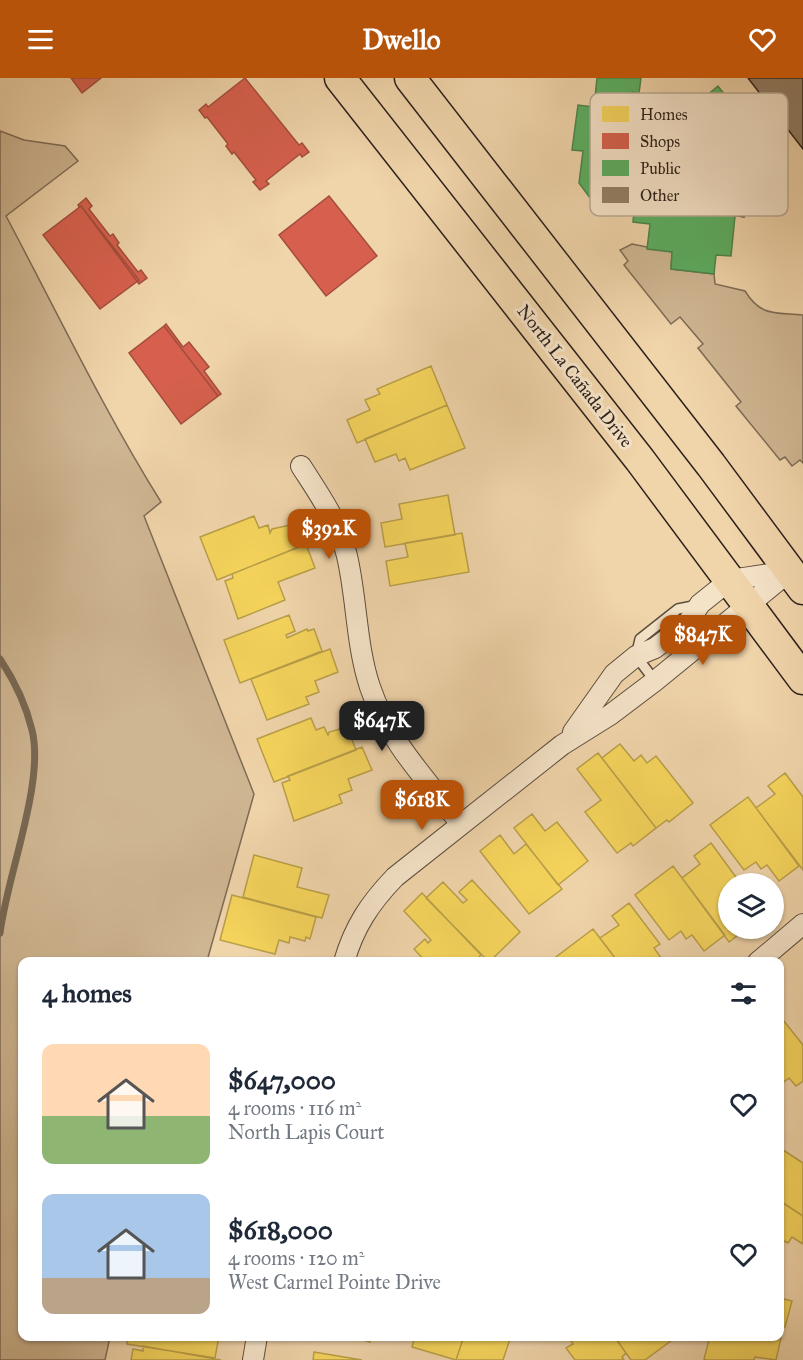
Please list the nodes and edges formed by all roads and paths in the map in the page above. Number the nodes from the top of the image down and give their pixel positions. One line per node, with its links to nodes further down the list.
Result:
1 (340, 78): 5 (main road, North La Cañada Drive)
2 (410, 78): 4 (main road)
3 (301, 466): 11 (street)
4 (796, 575): 5 (street); 6 (street)
5 (730, 580): 6 (main road, North La Cañada Drive); 7 (street)
6 (749, 605): 8 (main road, North La Cañada Drive); 9 (street)
7 (636, 656): 9 (lane); 10 (street)
8 (803, 679)
9 (655, 681): 10 (street)
10 (562, 746): 11 (street)
11 (461, 824): 13 (street)
12 (803, 924): 14 (street)
13 (346, 957)
14 (764, 957)
15 (256, 1341): 16 (street)
16 (253, 1360)

